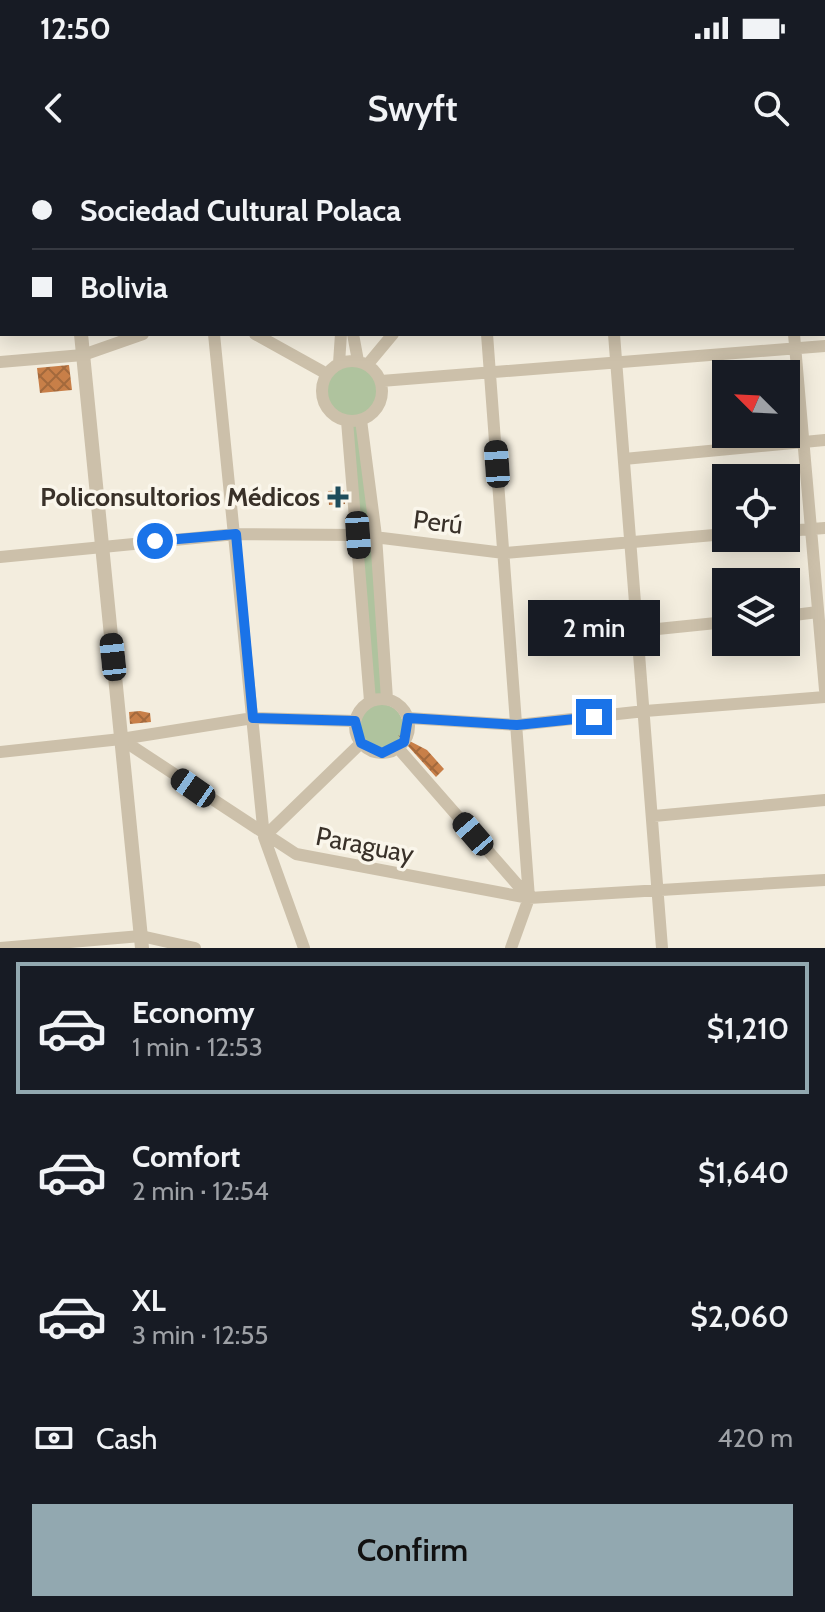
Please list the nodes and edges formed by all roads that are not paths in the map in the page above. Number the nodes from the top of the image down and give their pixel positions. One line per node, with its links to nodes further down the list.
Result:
1 (81, 336): 13 (street)
2 (137, 336): 13 (street)
3 (214, 336): 28 (street)
4 (259, 336): 18 (street)
5 (341, 336): 15 (street)
6 (354, 336): 16 (street)
7 (391, 336): 16 (street)
8 (487, 336): 19 (street)
9 (614, 336): 17 (street)
10 (794, 336): 12 (street)
11 (825, 346): 12 (street)
12 (795, 349): 17 (street); 23 (street)
13 (83, 355): 14 (street); 33 (street)
14 (0, 362)
15 (339, 363): 16 (street); 18 (street)
16 (363, 363): 20 (street)
17 (616, 364): 19 (street); 24 (street)
18 (327, 374): 21 (street)
19 (491, 374): 20 (street); 34 (street)
20 (381, 381): 21 (street)
21 (354, 420): 29 (street); 31 (street)
22 (825, 440): 23 (street)
23 (803, 442): 24 (street); 27 (street)
24 (624, 459): 32 (street)
25 (825, 528): 27 (street)
26 (800, 530): 27 (street)
27 (811, 530): 36 (street)
28 (236, 534): 29 (street, Perú); 33 (street, Perú); 45 (street)
29 (358, 535): 31 (street, Perú); 43 (street)
30 (712, 535): 32 (street, Perú)
31 (376, 536): 34 (street, Perú); 42 (street)
32 (631, 540): 34 (street, Perú); 39 (street)
33 (101, 547): 35 (street, Perú); 49 (street)
34 (504, 553): 48 (street)
35 (0, 557)
36 (818, 612): 37 (street); 40 (street)
37 (800, 614)
38 (712, 623): 39 (street)
39 (638, 631): 44 (street)
40 (825, 690)
41 (825, 697): 44 (street)
42 (387, 699): 43 (street); 46 (street)
43 (370, 701): 47 (street)
44 (645, 711): 48 (street); 54 (street)
45 (253, 718): 47 (street); 49 (street); 55 (street)
46 (408, 718): 48 (street); 51 (street)
47 (355, 721): 50 (street)
48 (517, 725): 58 (street)
49 (121, 739): 52 (street); 55 (street, Paraguay); 59 (street)
50 (361, 743): 51 (street); 55 (street)
51 (398, 748): 58 (street)
52 (0, 752)
53 (825, 800): 54 (street)
54 (654, 816): 57 (street)
55 (264, 837): 58 (street, Paraguay); 62 (street)
56 (825, 880): 57 (street, Paraguay)
57 (660, 891): 58 (street, Paraguay); 64 (street)
58 (529, 898): 63 (street)
59 (142, 942): 60 (street); 61 (street)
60 (0, 948)
61 (195, 948)
62 (304, 948)
63 (511, 948)
64 (662, 948)

